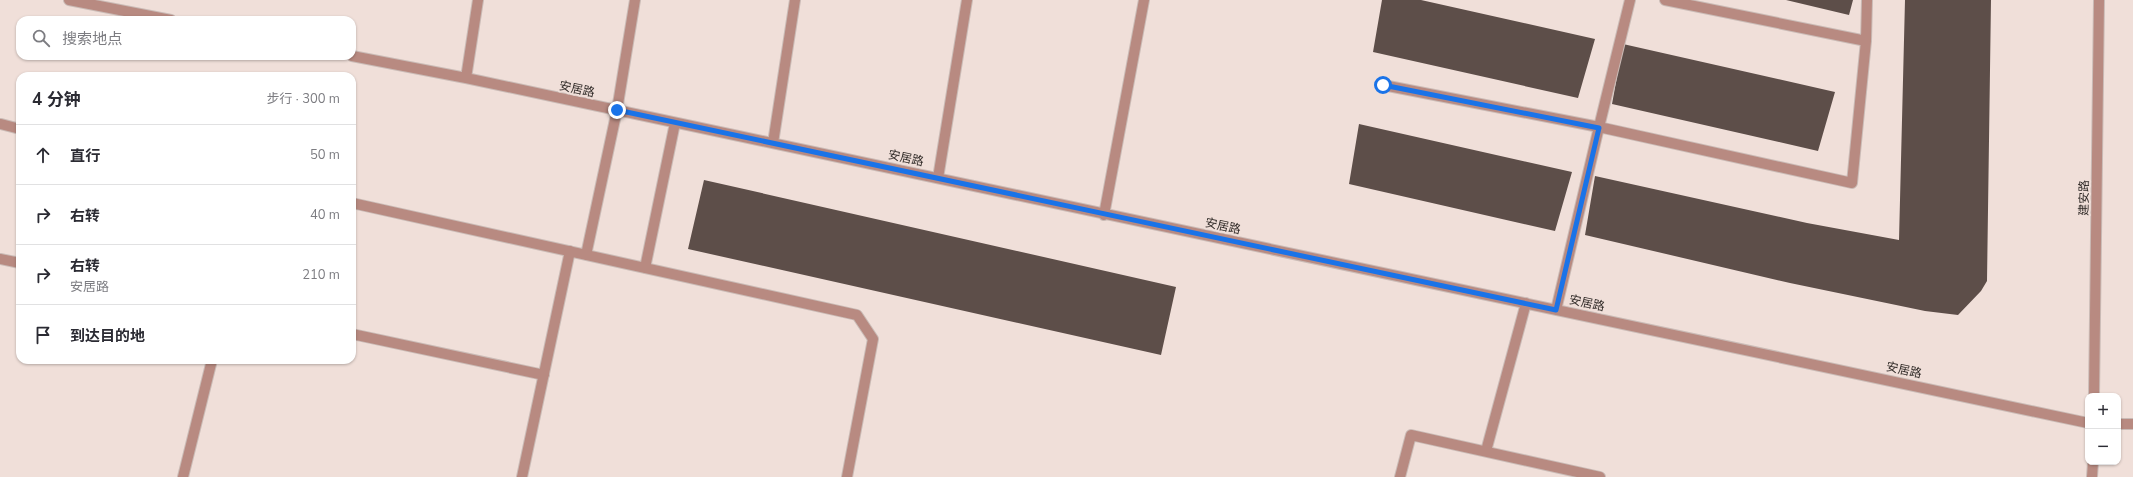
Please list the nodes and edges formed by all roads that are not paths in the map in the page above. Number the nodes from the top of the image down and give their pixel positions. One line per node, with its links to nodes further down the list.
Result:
1 (69, 0): 11 (street)
2 (478, 0): 14 (street)
3 (635, 0): 16 (street)
4 (795, 0): 21 (street)
5 (967, 0): 22 (street)
6 (1144, 0): 24 (street)
7 (1630, 0): 20 (street)
8 (1666, 0): 12 (street)
9 (1867, 0): 12 (street)
10 (2099, 0): 35 (street, 建安路)
11 (151, 16)
12 (1866, 41): 20 (street)
13 (356, 57): 14 (street, 安居路)
14 (466, 78): 16 (street, 安居路)
15 (1383, 85): 20 (street)
16 (617, 110): 17 (street, 安居路); 26 (street)
17 (675, 123): 21 (street, 安居路); 29 (street)
18 (1, 124): 19 (street)
19 (16, 128)
20 (1599, 128): 31 (street)
21 (773, 143): 22 (street, 安居路)
22 (938, 178): 24 (street, 安居路)
23 (356, 204): 25 (street)
24 (1104, 215): 30 (street, 安居路)
25 (570, 251): 26 (street); 34 (street)
26 (586, 255): 29 (street)
27 (0, 259): 28 (street)
28 (16, 262)
29 (645, 268): 43 (street)
30 (1526, 303): 31 (street, 安居路); 39 (street)
31 (1556, 310): 36 (street, 安居路)
32 (356, 335): 34 (street)
33 (211, 364): 41 (street)
34 (544, 375): 42 (street)
35 (2094, 393)
36 (2085, 422)
37 (2121, 424): 38 (street)
38 (2133, 424)
39 (1486, 451): 44 (street); 45 (street)
40 (2093, 465): 46 (street)
41 (183, 477)
42 (522, 477)
43 (847, 477)
44 (1400, 477)
45 (1600, 477)
46 (2092, 477)

